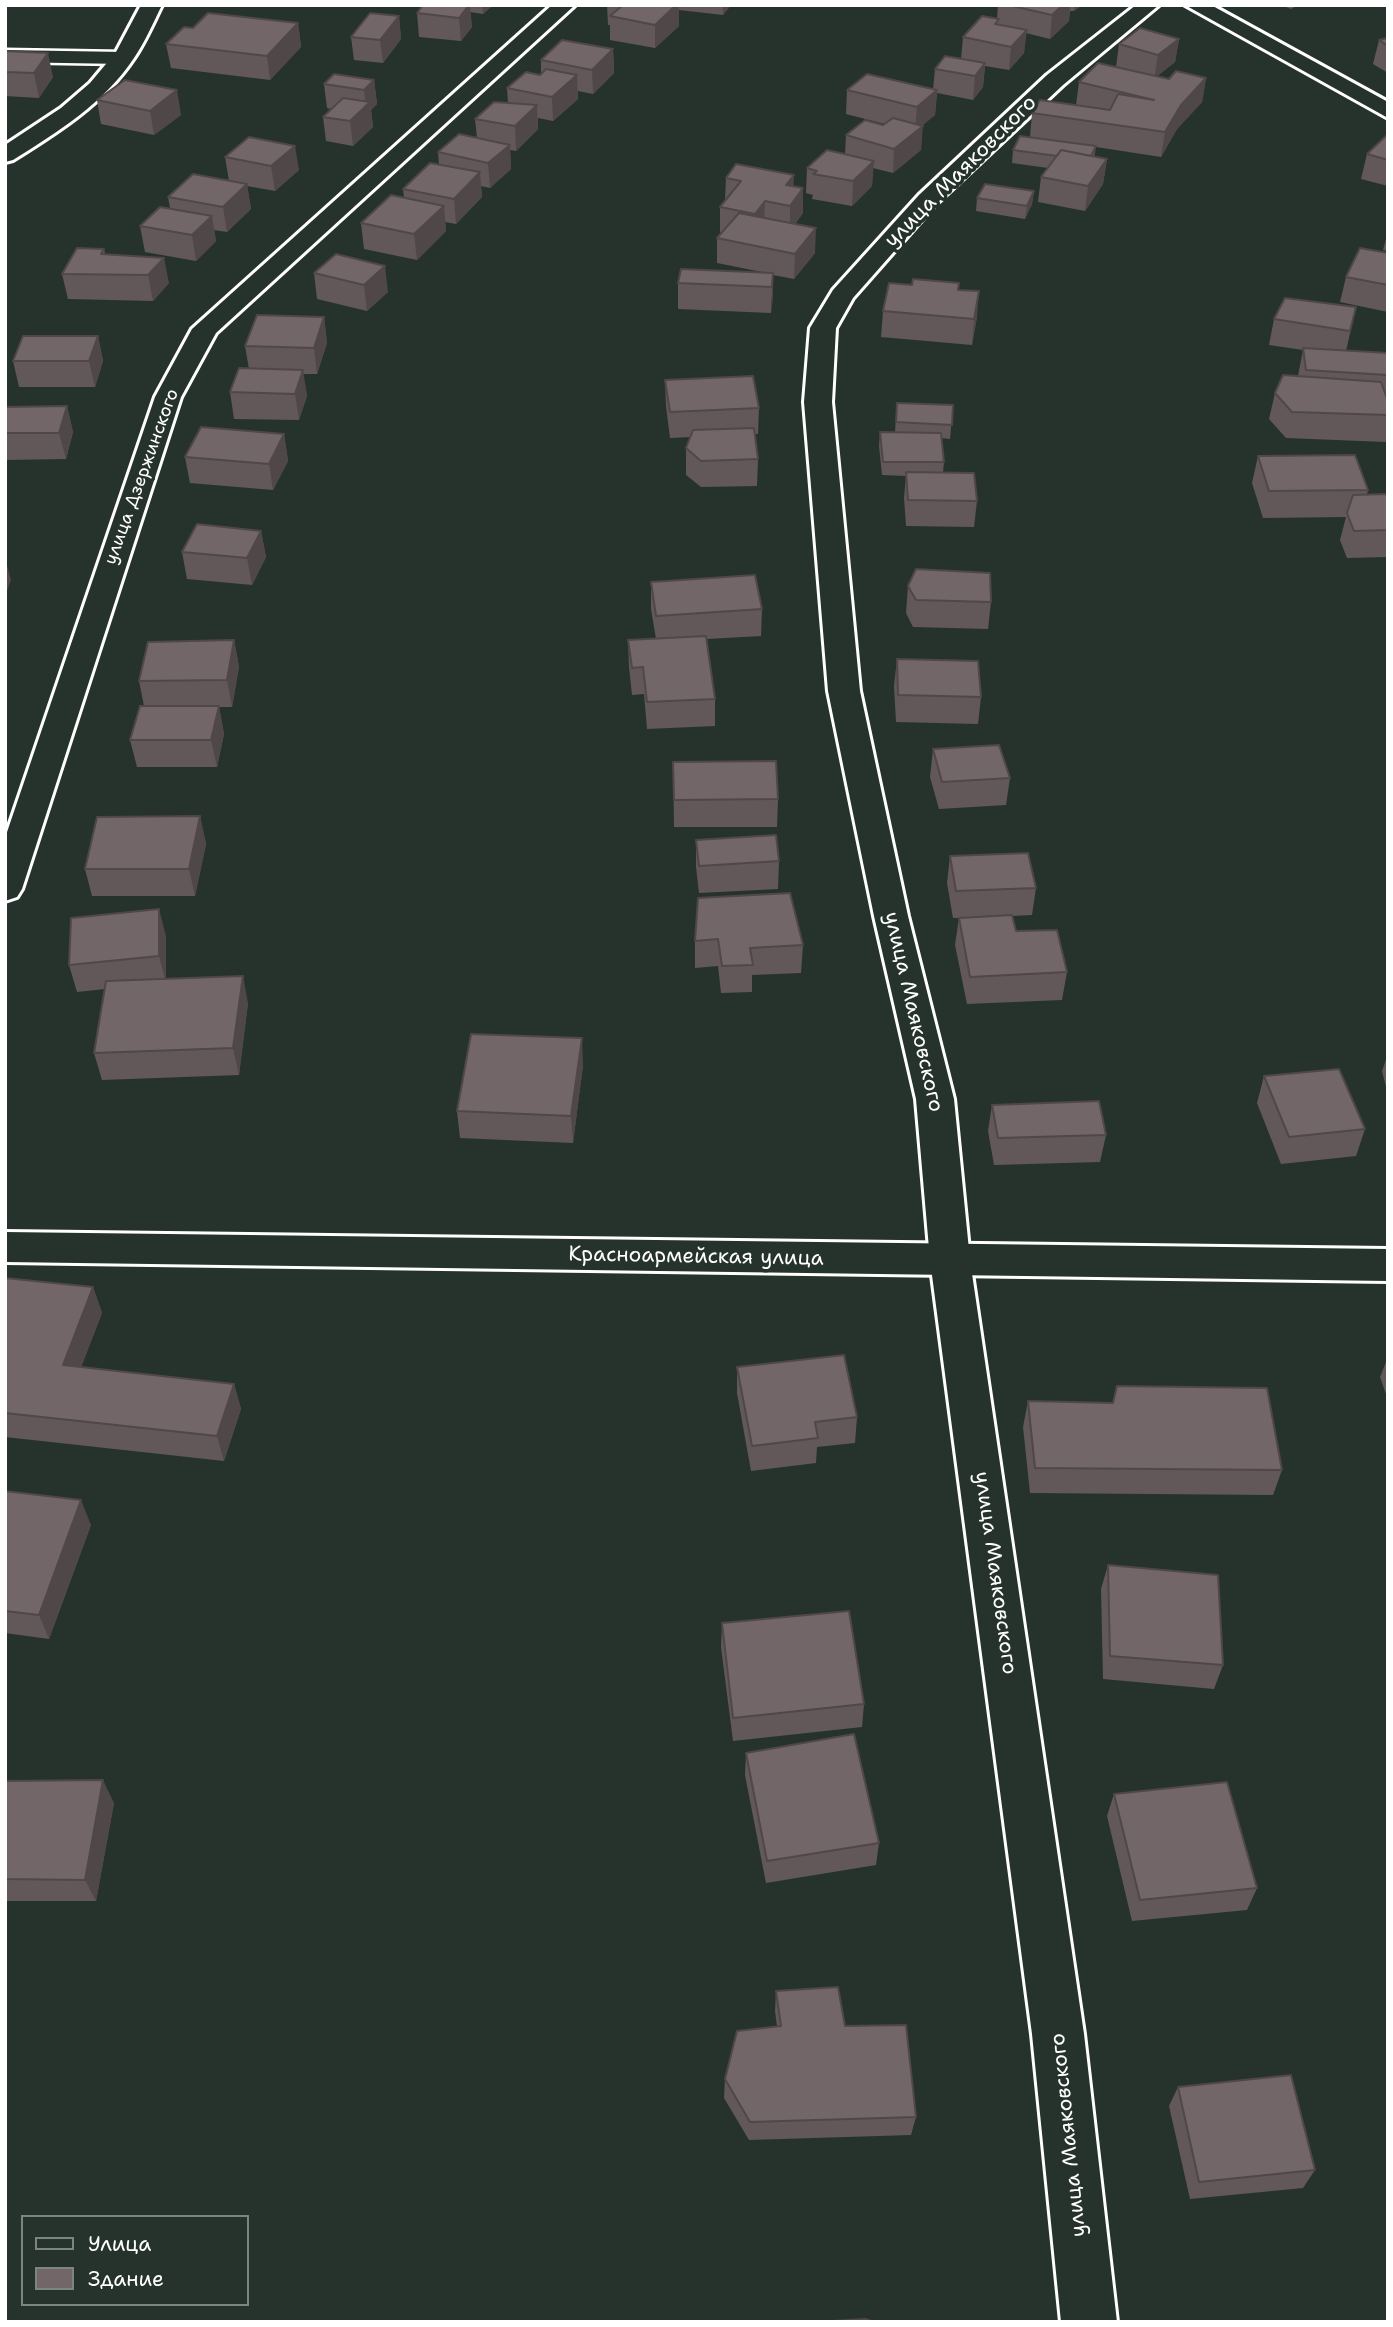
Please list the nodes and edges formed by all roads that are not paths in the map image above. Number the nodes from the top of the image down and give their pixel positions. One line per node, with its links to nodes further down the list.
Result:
1 (152, 5): 6 (street)
2 (565, 5): 9 (street, улица Дзержинского)
3 (1149, 5): 11 (street, улица Маяковского)
4 (1195, 5): 7 (street)
5 (5, 56): 6 (lane)
6 (123, 58): 8 (street)
7 (1388, 111)
8 (5, 155)
9 (5, 889)
10 (5, 1247): 11 (street, Красноармейская улица)
11 (950, 1260): 12 (street, Красноармейская улица); 13 (street, улица Маяковского)
12 (1388, 1265)
13 (1089, 2322)

